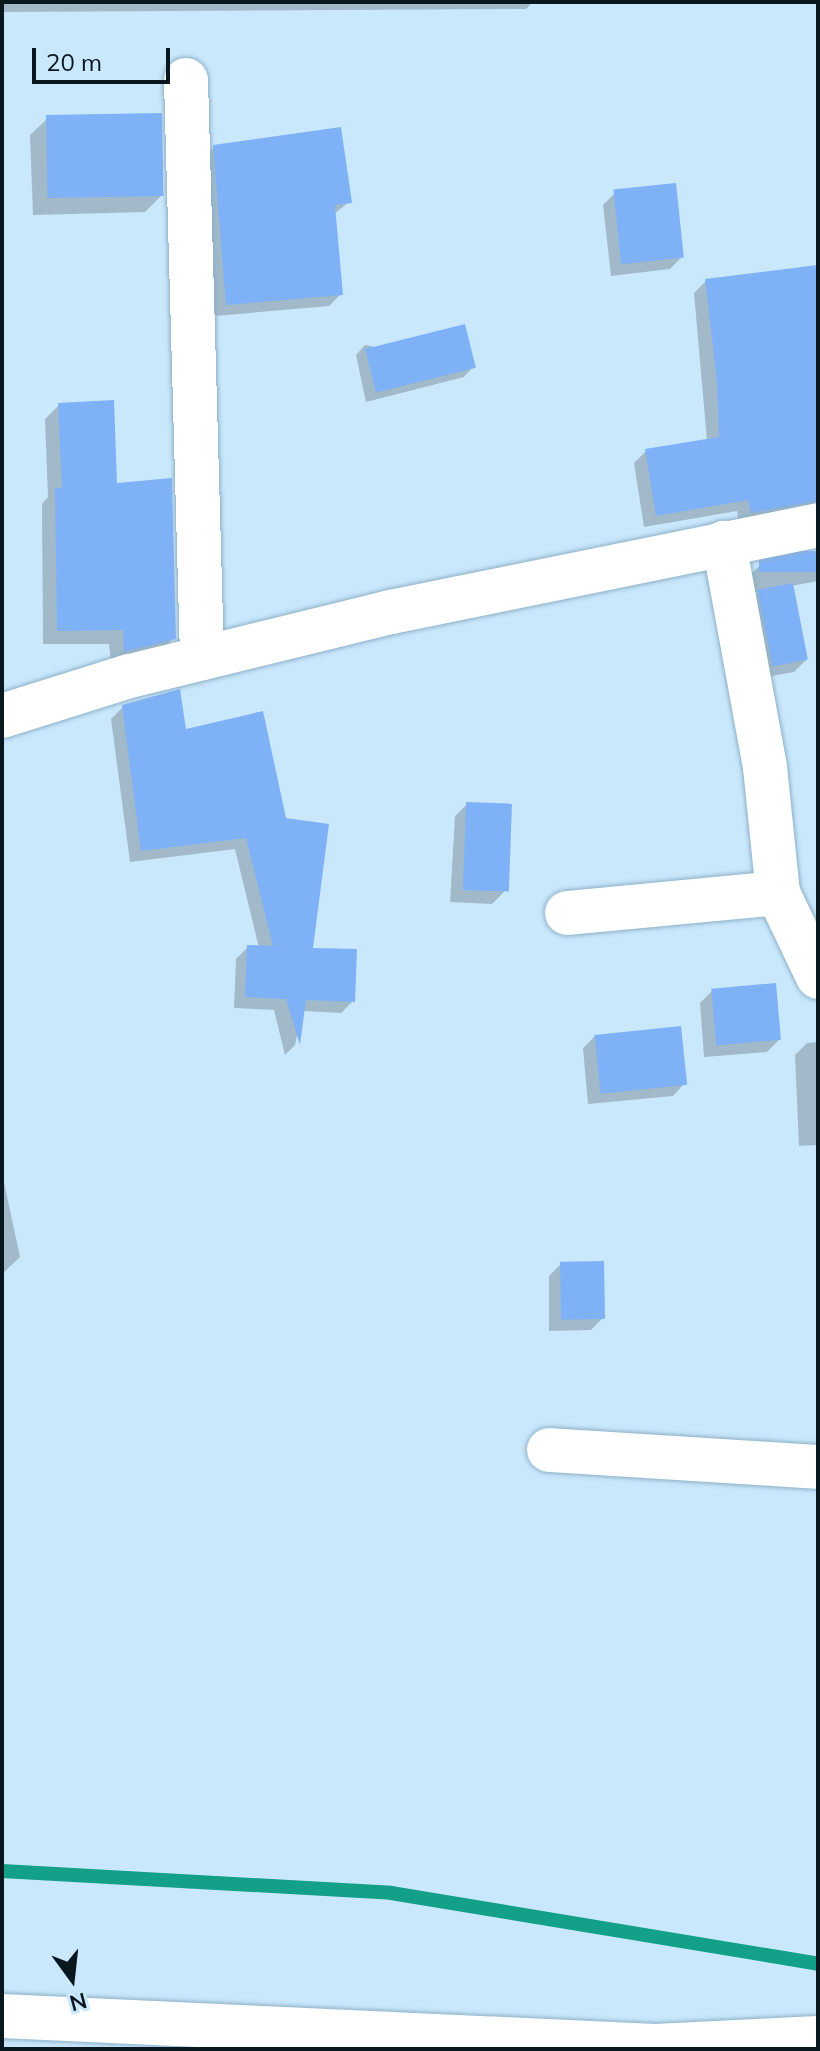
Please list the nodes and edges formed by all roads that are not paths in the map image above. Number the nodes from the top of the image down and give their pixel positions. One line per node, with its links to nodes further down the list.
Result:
1 (186, 80): 4 (street)
2 (818, 525): 3 (street)
3 (724, 543): 4 (street); 6 (street)
4 (202, 658): 5 (street)
5 (2, 716)
6 (778, 893): 7 (street); 8 (street)
7 (567, 913)
8 (818, 977)
9 (549, 1450): 10 (street)
10 (818, 1467)
11 (2, 2016): 12 (street)
12 (818, 2038)

